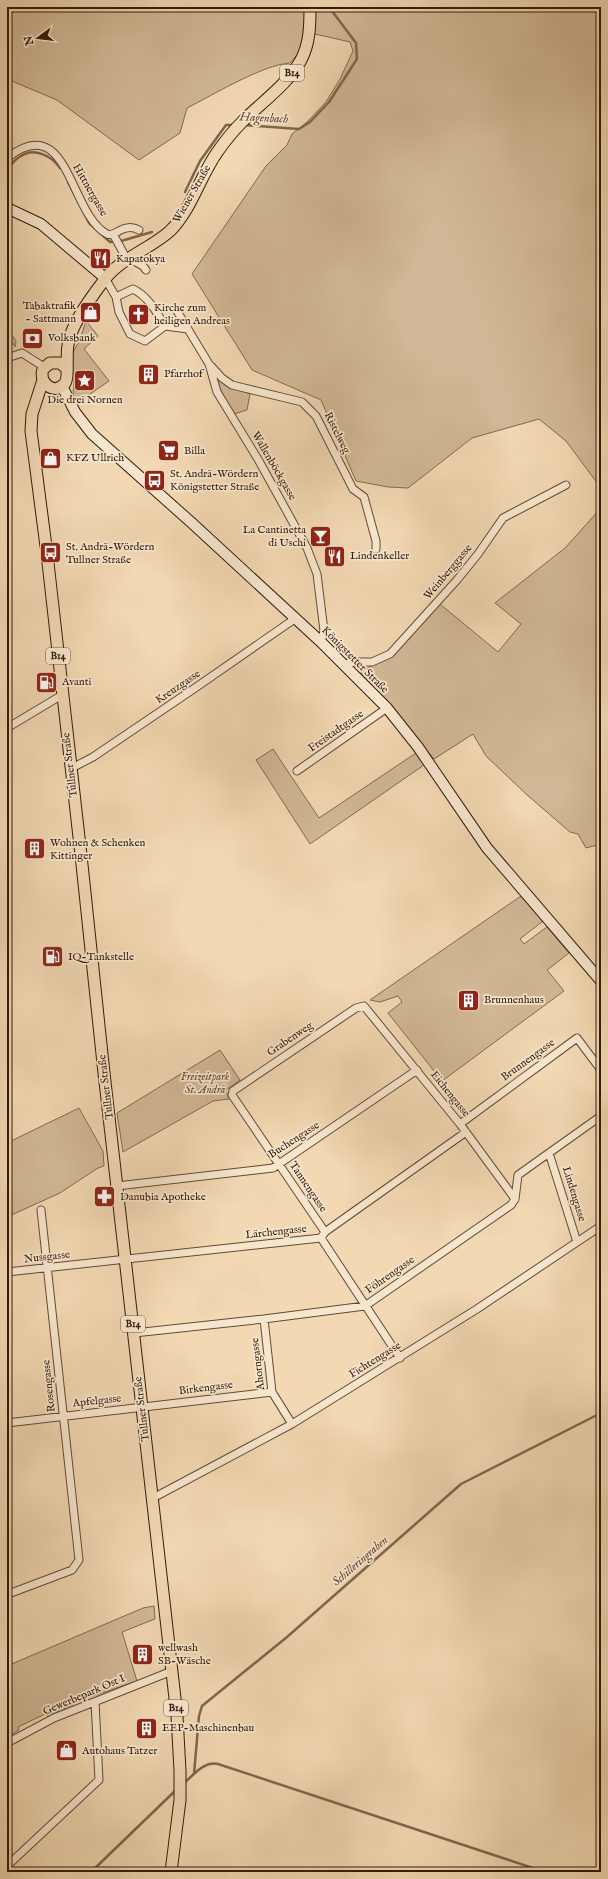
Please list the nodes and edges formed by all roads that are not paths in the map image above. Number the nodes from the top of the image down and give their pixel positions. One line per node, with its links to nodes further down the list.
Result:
1 (310, 7): 6 (main road, Wiener Straße / B14)
2 (7, 158): 5 (street, Hittnergasse)
3 (7, 208): 8 (main road)
4 (139, 230): 5 (street)
5 (114, 236): 6 (street)
6 (129, 259): 7 (street); 8 (main road, Wiener Straße / B14)
7 (146, 270)
8 (105, 278): 9 (street); 13 (main road, B14)
9 (116, 297): 11 (street); 11 (street)
10 (177, 311): 12 (street, Wallenböckgasse)
11 (165, 326): 12 (street)
12 (188, 329): 16 (street, Wallenböckgasse)
13 (68, 343): 15 (main road, B14); 17 (main road, B14)
14 (7, 358): 15 (street)
15 (48, 364): 17 (main road); 18 (main road, B14)
16 (209, 364): 22 (street, Ristelweg); 24 (street, Wallenböckgasse)
17 (66, 368): 19 (main road, B14)
18 (42, 380): 19 (main road); 20 (main road, Tullner Straße / B14)
19 (58, 387): 20 (main road); 23 (main road, Königstetter Straße)
20 (36, 404): 26 (main road, Tullner Straße / B14)
21 (566, 485): 25 (street, Weinberggasse)
22 (376, 549)
23 (296, 618): 24 (main road, Königstetter Straße); 29 (street, Kreuzgasse)
24 (321, 642): 25 (main road, Königstetter Straße)
25 (344, 664): 27 (main road, Königstetter Straße)
26 (62, 695): 28 (street); 29 (main road, Tullner Straße / B14)
27 (387, 708): 30 (street, Freistadtgasse); 31 (main road, Königstetter Straße)
28 (7, 728)
29 (70, 770): 41 (main road, Tullner Straße / B14)
30 (297, 771)
31 (601, 981)
32 (364, 1006): 33 (street, Eichengasse); 35 (street, Grabenweg)
33 (417, 1070): 37 (street, Eichengasse); 40 (street, Buchengasse)
34 (601, 1070): 37 (street, Brunnengasse)
35 (232, 1095): 40 (street, Tannengasse)
36 (601, 1116): 39 (street)
37 (460, 1124): 38 (street, Eichengasse)
38 (466, 1132): 42 (street, Eichengasse); 45 (street, Lärchengasse)
39 (549, 1153): 42 (street); 46 (street, Lindengasse)
40 (280, 1165): 41 (street, Buchengasse); 45 (street, Tannengasse)
41 (117, 1186): 47 (main road, Tullner Straße / B14)
42 (515, 1199): 51 (street, Föhrengasse)
43 (41, 1210): 49 (street, Rosengasse)
44 (601, 1226): 46 (street, Fichtengasse)
45 (323, 1235): 47 (street, Lärchengasse); 51 (street, Tannengasse)
46 (577, 1242): 54 (street, Fichtengasse)
47 (126, 1260): 48 (street, Lärchengasse); 53 (main road, Tullner Straße / B14)
48 (89, 1263): 49 (street, Nussgasse)
49 (47, 1268): 50 (street, Nussgasse); 57 (street, Rosengasse)
50 (7, 1272)
51 (365, 1306): 52 (street, Föhrengasse); 54 (street, Tannengasse)
52 (264, 1319): 53 (street, Föhrengasse); 55 (street, Ahorngasse)
53 (134, 1333): 56 (main road, Tullner Straße / B14)
54 (400, 1358): 59 (street, Fichtengasse)
55 (272, 1392): 56 (street, Birkengasse); 59 (street, Ahorngasse)
56 (142, 1407): 57 (street, Apfelgasse); 60 (main road, Tullner Straße / B14)
57 (63, 1415): 58 (street, Apfelgasse); 61 (street, Rosengasse)
58 (7, 1423)
59 (292, 1424): 60 (street, Fichtengasse)
60 (153, 1498): 62 (main road, Tullner Straße / B14)
61 (7, 1591)
62 (172, 1671): 63 (street, Gewerbepark Ost I); 66 (main road, Tullner Straße / B14)
63 (95, 1702): 64 (street, Gewerbepark Ost I); 65 (street)
64 (7, 1743)
65 (7, 1866)
66 (170, 1872)

